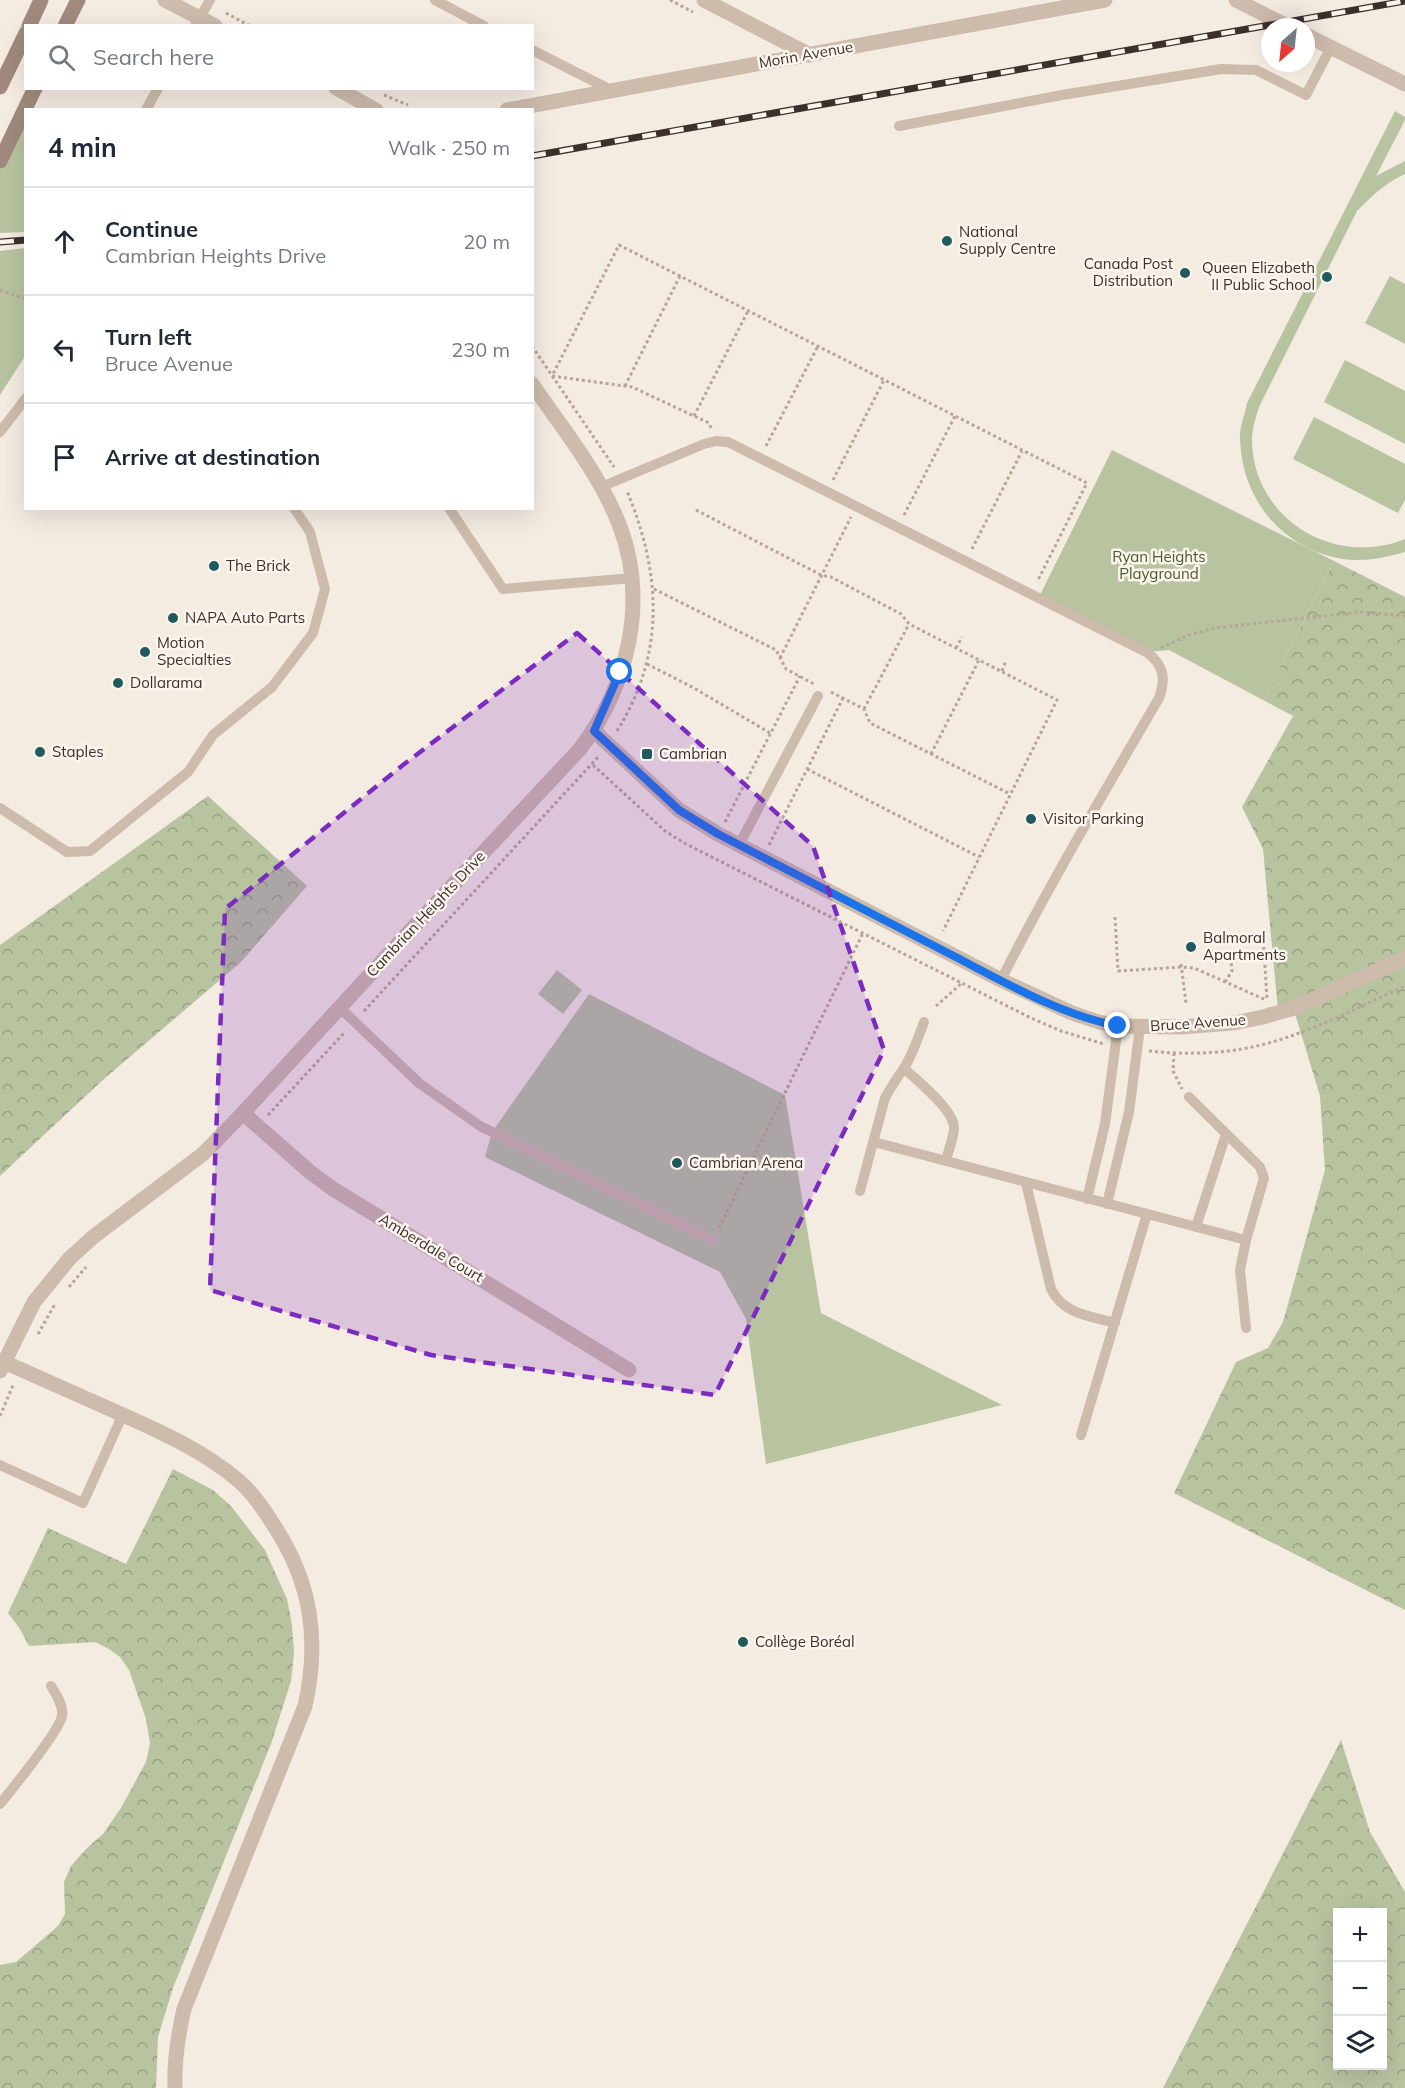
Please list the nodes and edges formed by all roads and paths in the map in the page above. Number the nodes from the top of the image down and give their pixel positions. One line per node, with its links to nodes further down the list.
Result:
1 (41, 0): 11 (main road)
2 (78, 0): 12 (main road)
3 (165, 0): 10 (street)
4 (210, 0): 10 (lane)
5 (435, 0): 13 (lane)
6 (704, 0): 18 (street)
7 (1105, 0): 18 (street, Morin Avenue)
8 (1236, 0): 9 (street)
9 (1271, 18)
10 (197, 21)
11 (30, 24)
12 (67, 24)
13 (480, 24)
14 (24, 37): 20 (main road)
15 (1315, 39): 16 (street)
16 (1331, 47): 19 (street); 32 (lane)
17 (534, 51): 24 (lane)
18 (810, 55): 24 (street, Morin Avenue)
19 (1405, 84)
20 (0, 87)
21 (34, 90): 27 (main road)
22 (158, 90): 28 (lane)
23 (340, 90): 29 (street)
24 (611, 90): 30 (street, Morin Avenue)
25 (380, 93): 26 (path)
26 (408, 105)
27 (25, 108)
28 (148, 108)
29 (372, 108)
30 (517, 108)
31 (24, 111): 33 (main road)
32 (899, 126)
33 (0, 161)
34 (680, 276): 37 (path); 40 (path); 42 (path)
35 (0, 290): 36 (path)
36 (24, 298)
37 (748, 310): 38 (path); 45 (path)
38 (818, 346): 41 (path); 50 (path)
39 (534, 349): 40 (path)
40 (552, 376): 42 (path); 51 (path)
41 (884, 380): 46 (path); 53 (path)
42 (625, 386): 45 (path)
43 (534, 387): 52 (street, Cambrian Heights Drive)
44 (24, 401): 47 (lane)
45 (694, 416): 48 (path)
46 (955, 416): 49 (path); 58 (path)
47 (0, 432)
48 (716, 441): 50 (lane); 51 (lane)
49 (1022, 450): 59 (path); 62 (path)
50 (760, 459): 53 (lane)
51 (622, 478): 52 (lane); 71 (path)
52 (601, 487): 61 (street, Cambrian Heights Drive)
53 (827, 492): 54 (lane)
54 (856, 507): 58 (lane); 60 (path)
55 (295, 510): 82 (lane)
56 (450, 510): 61 (lane)
57 (696, 510): 60 (path)
58 (897, 527): 59 (lane)
59 (966, 561): 62 (lane)
60 (821, 575): 64 (path); 68 (path)
61 (633, 578): 77 (street, Cambrian Heights Drive)
62 (1030, 594): 67 (lane)
63 (1405, 616): 67 (path)
64 (909, 624): 66 (path); 76 (path)
65 (962, 637): 66 (path)
66 (956, 648): 69 (path)
67 (1148, 653): 94 (lane)
68 (780, 658)
69 (979, 660): 72 (path); 80 (path)
70 (1006, 661): 72 (path)
71 (647, 664): 78 (path); 79 (path)
72 (1002, 671): 86 (path)
73 (800, 676): 78 (path)
74 (818, 696): 84 (lane)
75 (843, 698): 81 (path)
76 (864, 709)
77 (594, 731): 79 (street, Bruce Avenue); 99 (street, Cambrian Heights Drive)
78 (770, 733): 83 (path)
79 (608, 744): 83 (street, Bruce Avenue); 101 (path)
80 (931, 754)
81 (807, 769): 85 (path); 86 (path)
82 (0, 808)
83 (718, 834): 84 (street, Bruce Avenue)
84 (739, 845): 85 (street, Bruce Avenue)
85 (763, 857): 90 (street, Bruce Avenue)
86 (980, 857): 90 (path)
87 (1115, 917): 93 (path)
88 (863, 933): 119 (path)
89 (1263, 935): 100 (path)
90 (936, 947): 94 (street, Bruce Avenue)
91 (1405, 958): 100 (street, Bruce Avenue)
92 (1231, 960): 95 (path)
93 (1181, 965): 95 (path); 97 (path)
94 (1001, 980): 103 (street, Bruce Avenue)
95 (1225, 982): 100 (path)
96 (962, 983): 98 (path)
97 (1186, 1003)
98 (936, 1006)
99 (340, 1008): 101 (lane); 108 (street, Cambrian Heights Drive)
100 (1268, 1008): 104 (street, Bruce Avenue)
101 (354, 1022): 109 (path); 119 (lane)
102 (924, 1022): 106 (lane)
103 (1118, 1026): 104 (street, Bruce Avenue); 115 (lane)
104 (1140, 1027): 116 (lane)
105 (1174, 1053): 107 (path)
106 (904, 1068): 111 (lane); 112 (lane)
107 (1189, 1097): 110 (lane)
108 (243, 1113): 109 (street, Amberdale Court); 127 (street, Cambrian Heights Drive)
109 (258, 1126): 129 (street, Amberdale Court)
110 (1226, 1134): 118 (lane); 120 (lane)
111 (874, 1142): 112 (lane); 114 (lane)
112 (946, 1161): 113 (lane)
113 (1026, 1183): 115 (lane); 124 (lane)
114 (860, 1191)
115 (1087, 1198): 116 (lane)
116 (1107, 1204): 117 (lane)
117 (1147, 1214): 118 (lane); 124 (lane)
118 (1196, 1227): 120 (lane)
119 (712, 1240)
120 (1246, 1240): 125 (lane)
121 (92, 1260): 122 (path)
122 (68, 1289)
123 (62, 1296): 126 (path)
124 (1115, 1323): 132 (lane)
125 (1246, 1328)
126 (34, 1341)
127 (2, 1366): 128 (street)
128 (20, 1368): 130 (street); 131 (path)
129 (629, 1370)
130 (123, 1414): 133 (lane); 136 (street)
131 (0, 1416)
132 (1081, 1435)
133 (0, 1465)
134 (51, 1686): 135 (lane)
135 (0, 1804)
136 (175, 2088)

